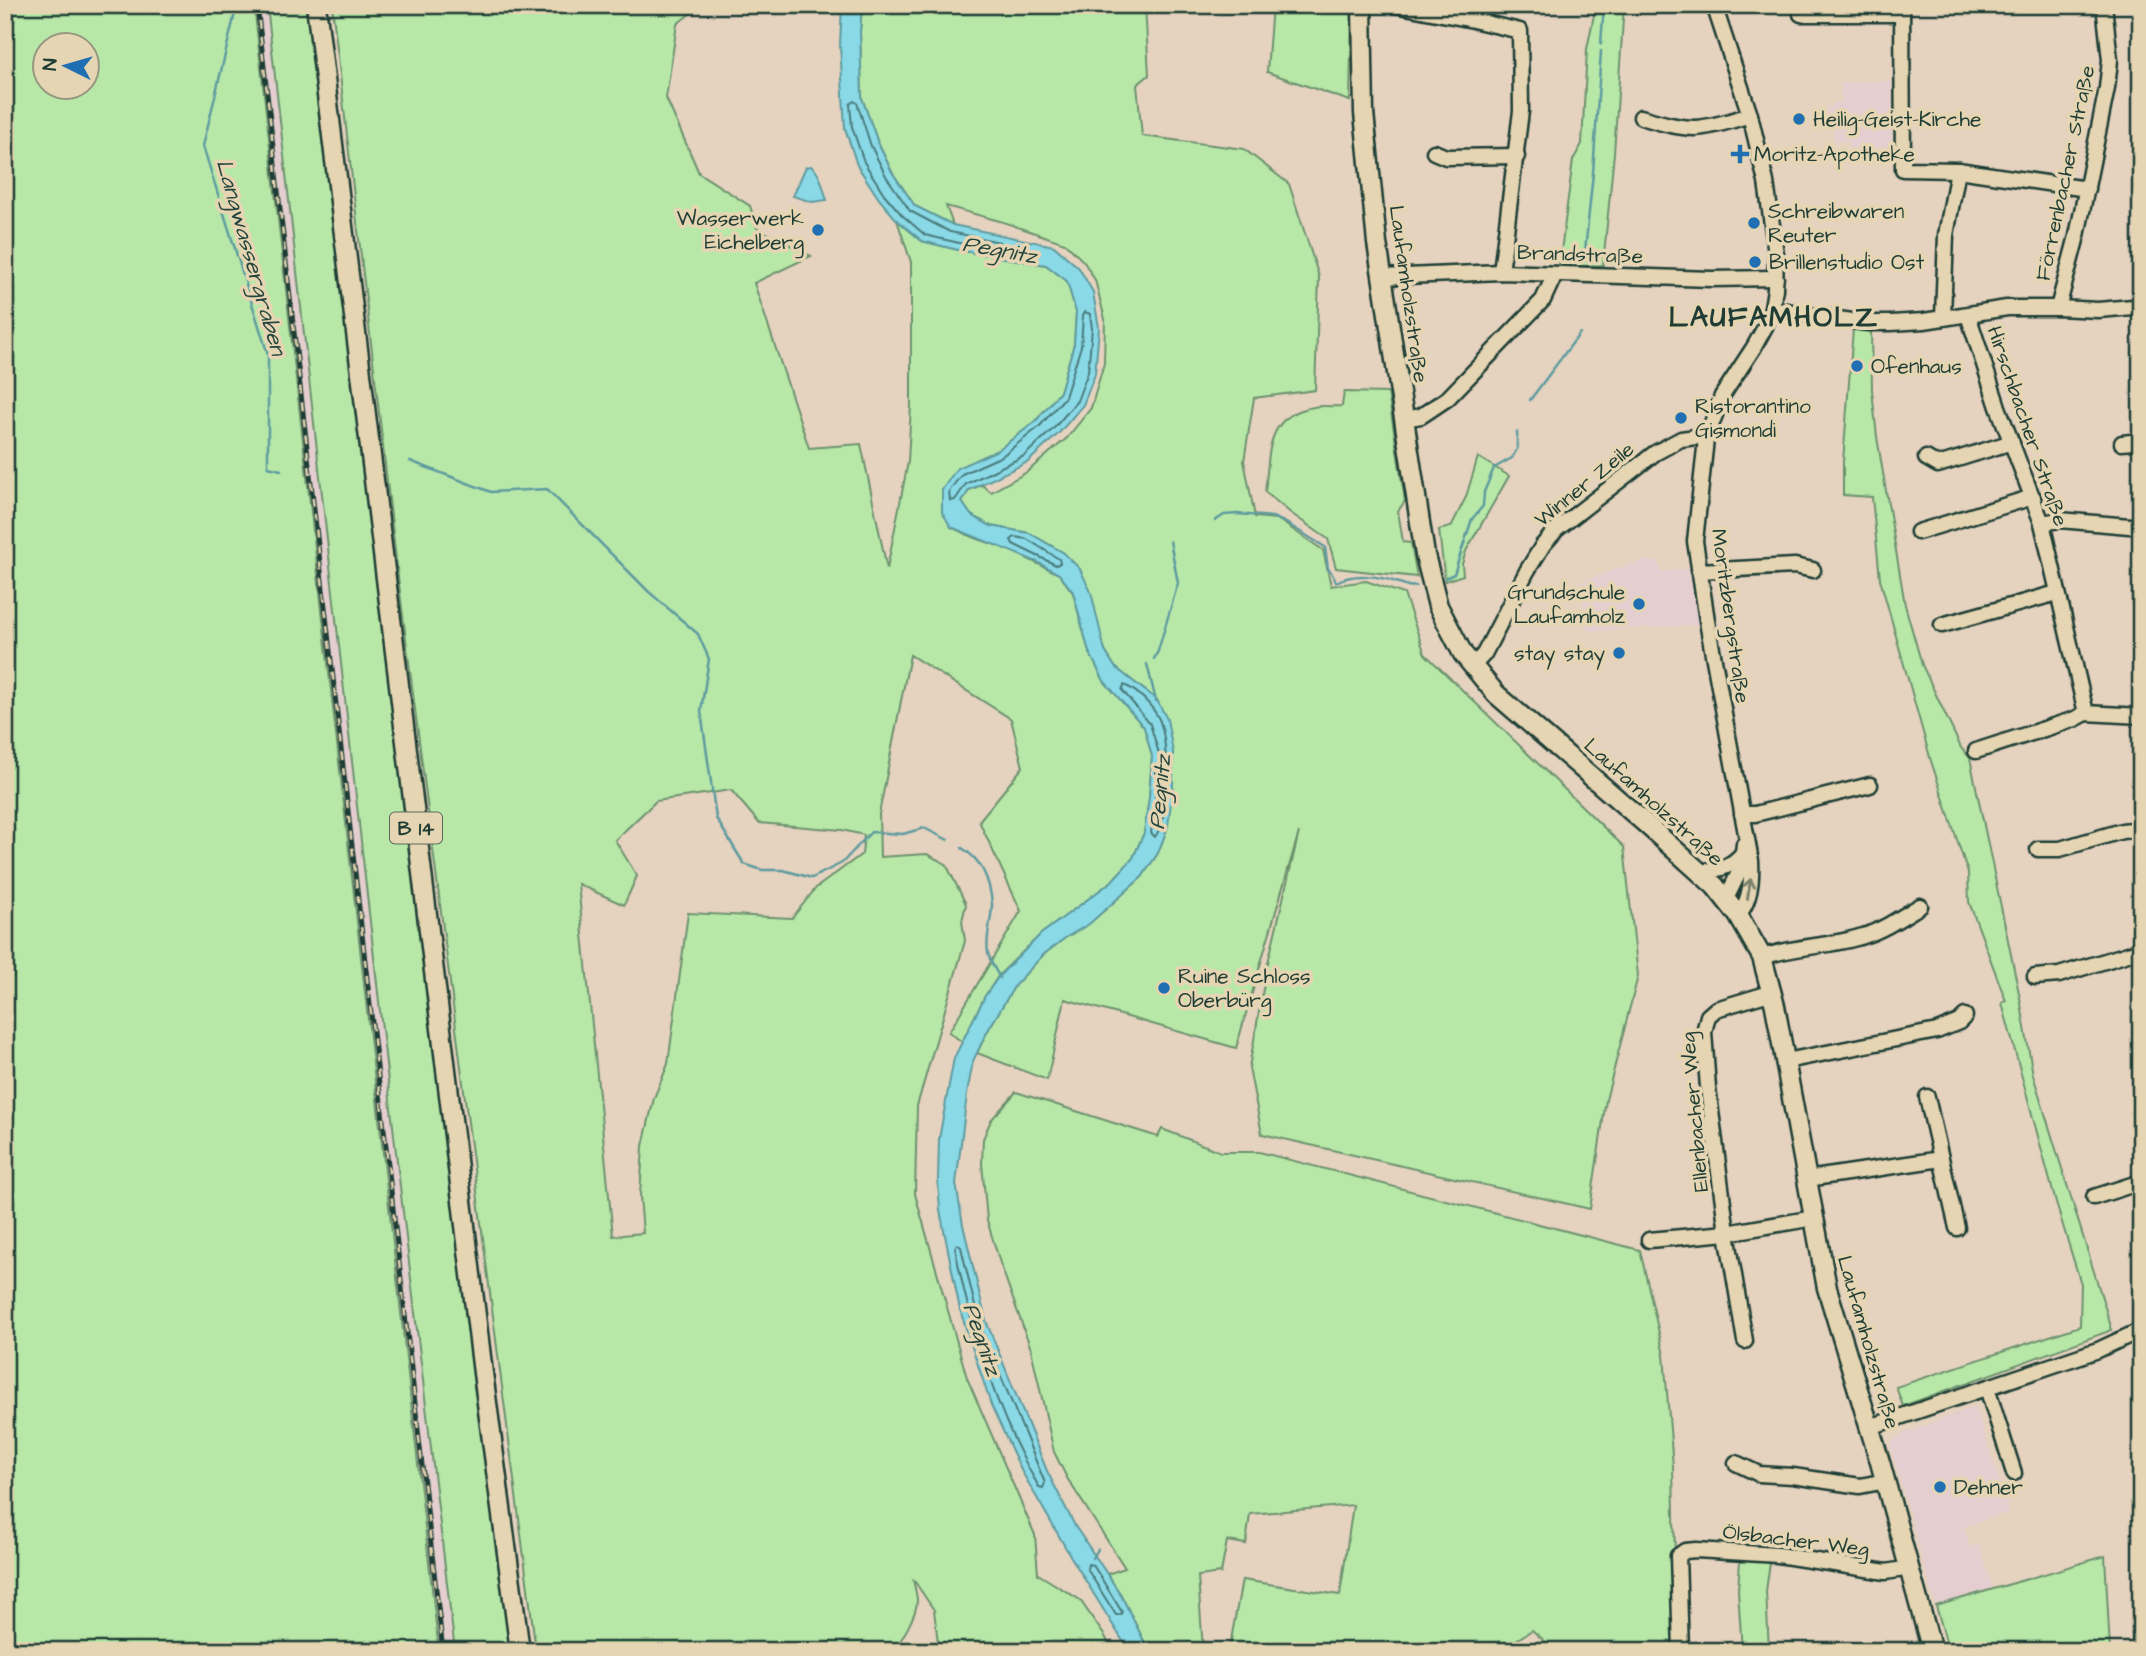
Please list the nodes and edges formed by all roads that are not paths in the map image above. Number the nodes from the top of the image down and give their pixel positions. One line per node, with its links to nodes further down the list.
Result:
1 (316, 5): 74 (main road, B 14)
2 (1362, 5): 16 (main road, Laufamholzstraße)
3 (1395, 5): 11 (street)
4 (1714, 5): 8 (street, Moritzbergstraße)
5 (2104, 5): 13 (street, Förrenbacher Straße)
6 (1902, 10): 7 (street); 12 (street)
7 (1801, 14)
8 (1750, 115): 9 (street); 17 (street, Moritzbergstraße)
9 (1641, 117)
10 (1434, 152): 11 (street)
11 (1517, 156): 14 (street)
12 (1958, 170): 13 (street); 22 (street)
13 (2087, 189): 20 (street, Förrenbacher Straße)
14 (1501, 272): 15 (street, Brandstraße); 16 (street, Brandstraße)
15 (1555, 274): 17 (street, Brandstraße); 23 (street)
16 (1382, 277): 23 (main road, Laufamholzstraße)
17 (1776, 278): 19 (street, Moritzbergstraße)
18 (2141, 304): 20 (street)
19 (1772, 308): 22 (street); 24 (street, Moritzbergstraße)
20 (2058, 308): 21 (street)
21 (1968, 315): 22 (street); 26 (street, Hirschbacher Straße)
22 (1943, 318)
23 (1404, 419): 37 (main road, Laufamholzstraße)
24 (1706, 439): 34 (street, Moritzbergstraße); 37 (street, Winner Zeile)
25 (2141, 441): 27 (street)
26 (2012, 442): 28 (street); 29 (street, Hirschbacher Straße)
27 (2123, 443)
28 (1926, 458)
29 (2033, 497): 30 (street, Hirschbacher Straße); 32 (street)
30 (2042, 523): 31 (street); 35 (street, Hirschbacher Straße)
31 (2141, 527)
32 (1918, 532)
33 (1814, 570): 34 (street)
34 (1699, 571): 42 (street, Moritzbergstraße)
35 (2057, 593): 36 (street); 38 (street, Hirschbacher Straße)
36 (1942, 625)
37 (1472, 667): 47 (main road, Laufamholzstraße)
38 (2086, 713): 39 (street); 40 (street)
39 (2141, 716)
40 (1976, 751)
41 (1870, 785): 42 (street)
42 (1742, 814): 44 (street, Moritzbergstraße)
43 (2141, 829): 45 (street)
44 (1745, 836): 46 (street, Moritzbergstraße); 50 (street, Moritzbergstraße, one-way to 44)
45 (2038, 849)
46 (1742, 854): 47 (street); 48 (street, Moritzbergstraße)
47 (1699, 871): 48 (main road, Laufamholzstraße)
48 (1726, 899): 50 (main road, Laufamholzstraße)
49 (1920, 906): 52 (street)
50 (1738, 915): 52 (main road, Laufamholzstraße)
51 (2141, 950): 53 (street)
52 (1762, 957): 54 (main road, Laufamholzstraße)
53 (2035, 977)
54 (1773, 992): 56 (main road, Laufamholzstraße); 64 (street, Ellenbacher Weg)
55 (1965, 1016): 56 (street)
56 (1786, 1061): 59 (main road, Laufamholzstraße)
57 (1927, 1097): 58 (street)
58 (1941, 1159): 59 (street); 63 (street)
59 (1807, 1179): 62 (main road, Laufamholzstraße)
60 (2141, 1182): 61 (street)
61 (2094, 1197)
62 (1814, 1218): 64 (street); 69 (main road, Laufamholzstraße)
63 (1957, 1228)
64 (1727, 1233): 65 (street); 67 (street, Ellenbacher Weg)
65 (1649, 1240)
66 (2141, 1330): 68 (street)
67 (1745, 1340)
68 (1987, 1388): 69 (street); 71 (street)
69 (1870, 1427): 72 (main road, Laufamholzstraße)
70 (1736, 1463): 72 (street)
71 (2014, 1473)
72 (1886, 1481): 73 (main road, Laufamholzstraße)
73 (1910, 1568): 75 (street, Ölsbacher Weg); 76 (main road, Laufamholzstraße)
74 (520, 1651)
75 (1681, 1651)
76 (1932, 1651)

